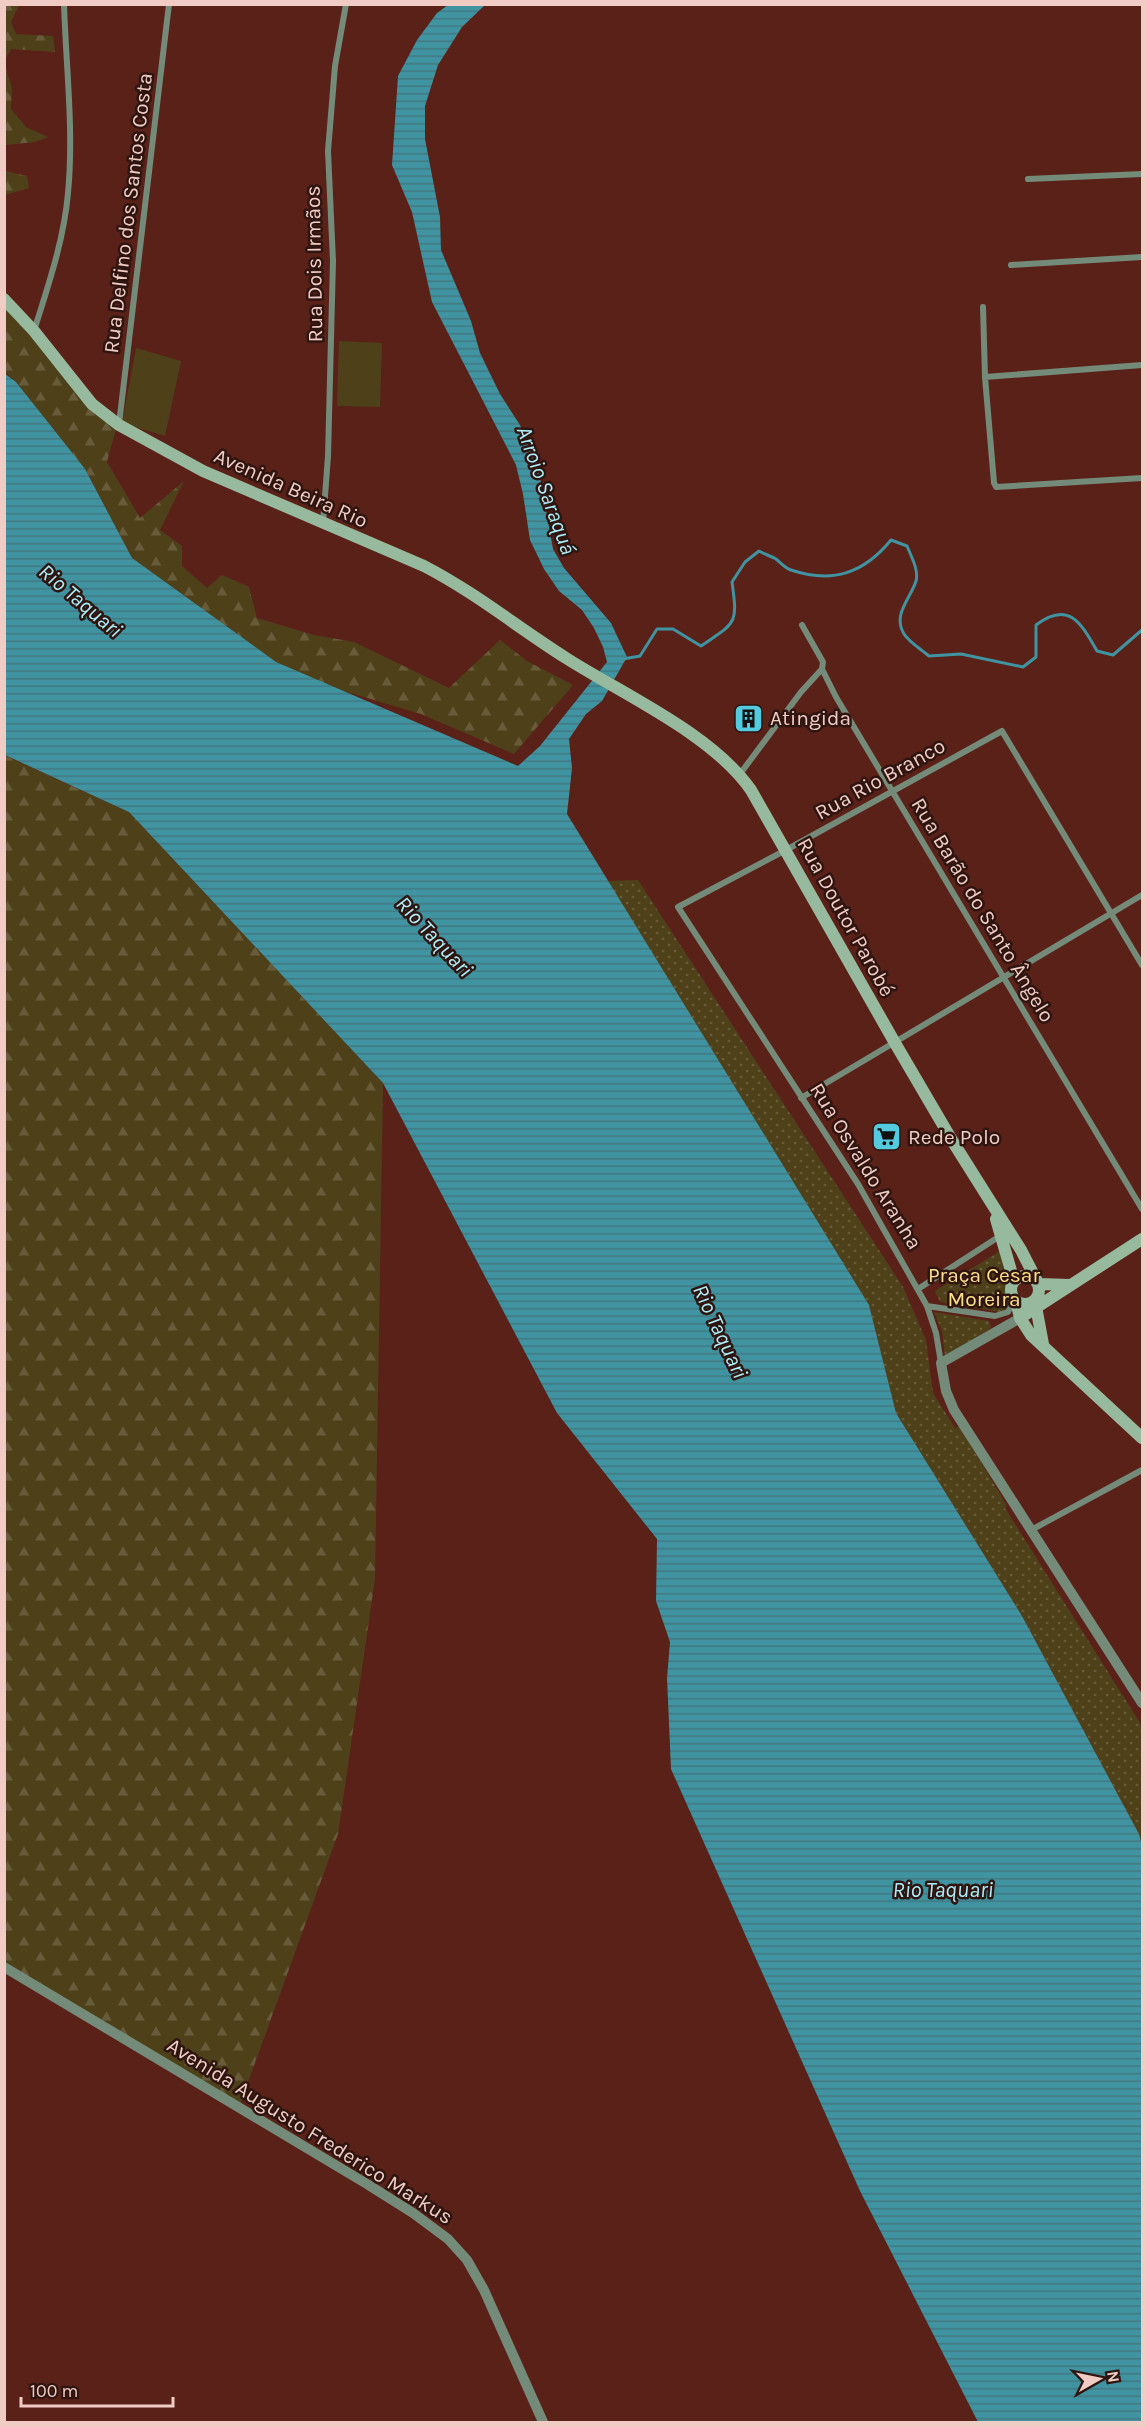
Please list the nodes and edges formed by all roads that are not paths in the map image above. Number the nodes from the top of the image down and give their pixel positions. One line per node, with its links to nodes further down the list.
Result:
1 (64, 4): 10 (street)
2 (169, 4): 13 (street, Rua Delfino dos Santos Costa)
3 (346, 4): 15 (street, Rua Dois Irmãos)
4 (1143, 174): 5 (street)
5 (1028, 179)
6 (1143, 257): 7 (street)
7 (1011, 266)
8 (4, 299): 10 (main road, Avenida Beira Rio)
9 (983, 307): 12 (street)
10 (34, 331): 13 (main road, Avenida Beira Rio)
11 (1143, 365): 12 (street)
12 (985, 377): 14 (street)
13 (119, 425): 15 (main road, Avenida Beira Rio)
14 (1143, 478)
15 (322, 523): 18 (main road, Avenida Beira Rio)
16 (802, 625): 17 (street, Rua Barão do Santo Ângelo)
17 (822, 669): 19 (street); 20 (street, Rua Barão do Santo Ângelo)
18 (619, 690): 19 (main road, Rua Doutor Parobé)
19 (740, 774): 21 (main road, Rua Doutor Parobé)
20 (893, 790): 21 (street, Rua Rio Branco); 24 (street, Rua Rio Branco); 26 (street, Rua Barão do Santo Ângelo)
21 (786, 850): 23 (street, Rua Rio Branco); 27 (main road, Rua Doutor Parobé)
22 (1143, 895): 24 (street)
23 (678, 907): 28 (street, Rua Osvaldo Aranha)
24 (1112, 913): 25 (street); 26 (street)
25 (1143, 965)
26 (1005, 978): 27 (street); 30 (street, Rua Barão do Santo Ângelo)
27 (895, 1044): 28 (street); 29 (main road, Rua Doutor Parobé)
28 (801, 1098): 36 (street, Rua Osvaldo Aranha)
29 (993, 1206): 31 (main road, Rua Doutor Parobé); 34 (main road, Rua Doutor Parobé)
30 (1143, 1209)
31 (1001, 1236): 33 (main road, Rua Doutor Parobé); 36 (street)
32 (1143, 1239): 35 (main road)
33 (1014, 1281): 34 (main road); 37 (main road)
34 (1038, 1282): 35 (main road); 38 (main road)
35 (1070, 1285): 38 (main road)
36 (918, 1289): 39 (street, Rua Osvaldo Aranha)
37 (1015, 1300): 38 (main road); 39 (street); 40 (main road)
38 (1035, 1305): 40 (main road); 41 (main road)
39 (927, 1306): 42 (street, Rua Osvaldo Aranha)
40 (1020, 1318): 41 (main road); 42 (street)
41 (1043, 1344): 43 (main road)
42 (941, 1363): 45 (street, Rua Osvaldo Aranha)
43 (1143, 1438)
44 (1143, 1470): 45 (street)
45 (1033, 1529): 46 (street, Rua Osvaldo Aranha)
46 (1143, 1703)
47 (4, 1967): 48 (street, Avenida Augusto Frederico Markus)
48 (543, 2422)

